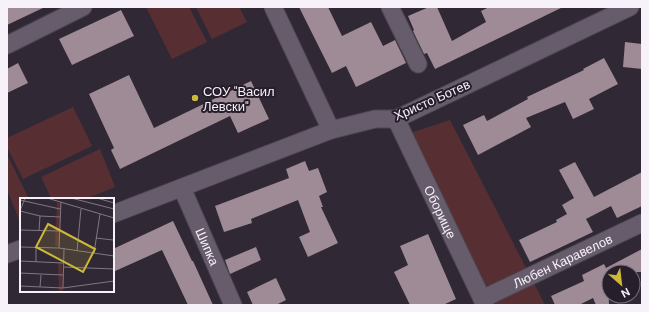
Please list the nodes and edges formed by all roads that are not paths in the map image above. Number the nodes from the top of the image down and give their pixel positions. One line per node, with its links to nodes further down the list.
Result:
1 (83, 7): 5 (street)
2 (273, 7): 8 (street)
3 (390, 7): 6 (street)
4 (630, 7): 7 (street, Христо Ботев)
5 (7, 45)
6 (418, 64)
7 (396, 119): 8 (street, Христо Ботев); 14 (street, Оборище)
8 (332, 130): 9 (street, Христо Ботев)
9 (182, 188): 10 (street, Христо Ботев); 15 (street, Шипка)
10 (114, 214)
11 (642, 223): 14 (street, Любен Каравелов)
12 (20, 249): 13 (street)
13 (7, 254)
14 (484, 302)
15 (233, 305)

